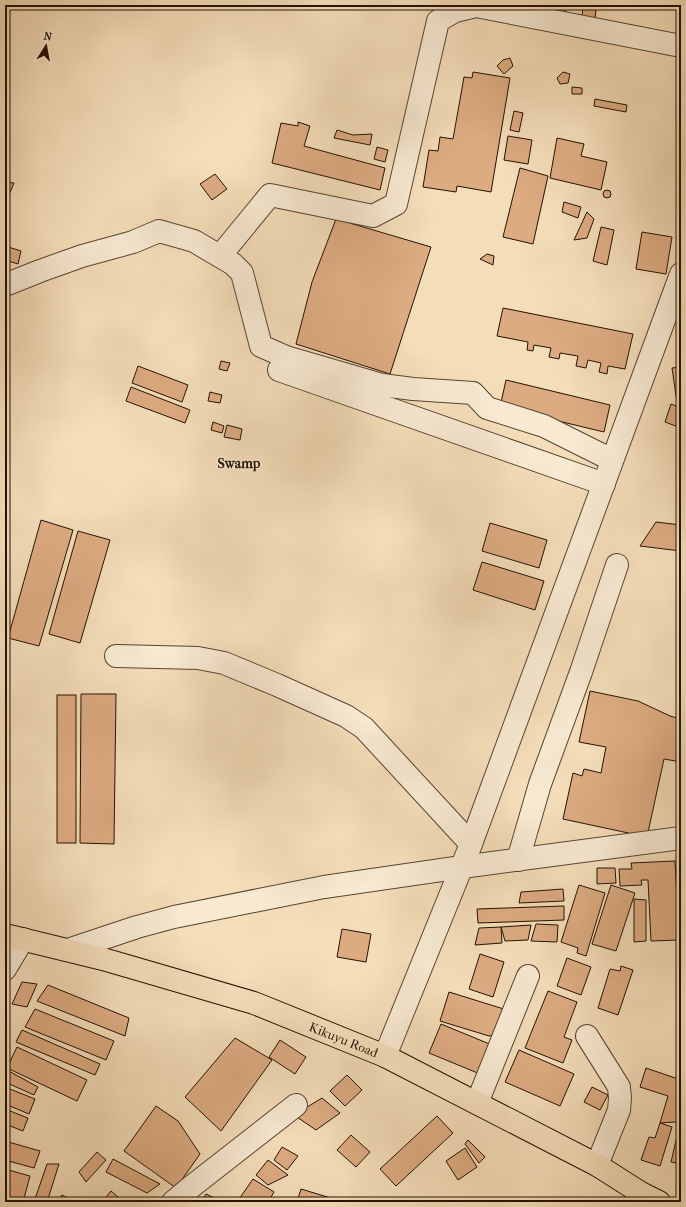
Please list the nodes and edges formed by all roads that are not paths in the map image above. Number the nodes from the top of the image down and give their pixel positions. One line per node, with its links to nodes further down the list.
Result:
1 (437, 13): 2 (street); 3 (street)
2 (681, 46)
3 (220, 256): 5 (street); 7 (street)
4 (681, 274): 7 (street)
5 (5, 285)
6 (273, 368): 8 (street)
7 (612, 460): 8 (street)
8 (604, 484): 12 (street)
9 (617, 565): 13 (street)
10 (116, 656): 12 (street)
11 (681, 838): 13 (street)
12 (471, 844): 14 (street)
13 (518, 860): 14 (street)
14 (462, 867): 16 (street); 20 (street)
15 (14, 937): 16 (main road, Kikuyu Road); 17 (street)
16 (68, 950): 20 (main road, Kikuyu Road)
17 (5, 969)
18 (528, 976): 21 (street)
19 (587, 1036): 23 (street)
20 (385, 1056): 21 (main road, Kikuyu Road)
21 (477, 1103): 23 (main road, Kikuyu Road)
22 (296, 1106): 25 (street)
23 (597, 1165): 24 (main road, Kikuyu Road)
24 (643, 1199)
25 (173, 1202)

